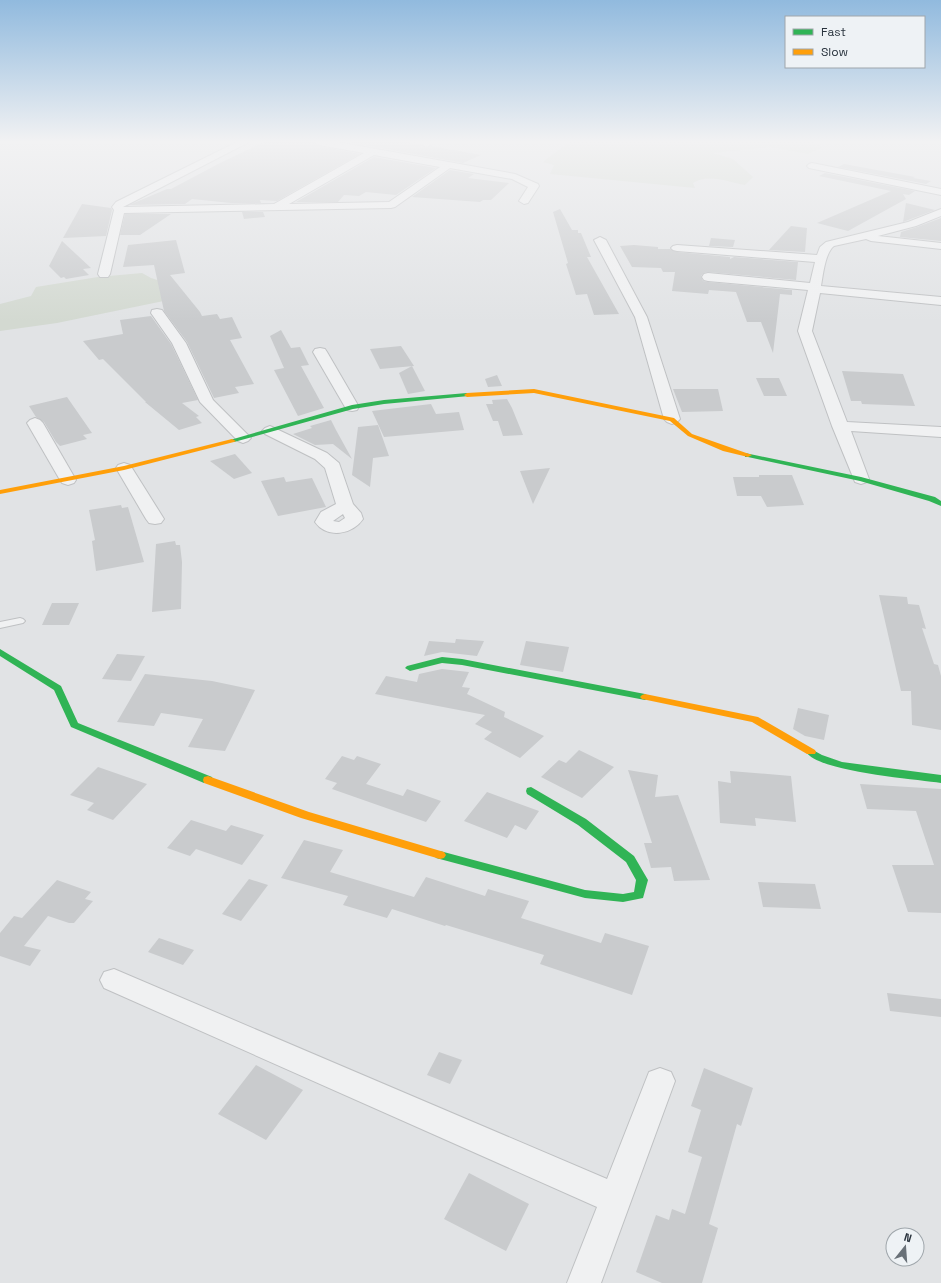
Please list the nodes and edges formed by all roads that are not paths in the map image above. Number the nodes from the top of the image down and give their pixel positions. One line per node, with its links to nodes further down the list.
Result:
1 (124, 202): 5 (street)
2 (286, 202): 4 (street)
3 (396, 202): 4 (street)
4 (275, 208): 5 (street)
5 (119, 210): 12 (street)
6 (941, 212): 7 (street)
7 (858, 236): 9 (street); 11 (street)
8 (600, 240): 19 (street)
9 (941, 246)
10 (677, 248): 11 (street)
11 (821, 259): 14 (street)
12 (104, 274)
13 (708, 277): 14 (street)
14 (815, 288): 15 (street); 21 (street)
15 (941, 301)
16 (157, 313): 24 (street)
17 (320, 352): 18 (street)
18 (352, 407): 19 (street); 22 (street)
19 (672, 419): 26 (street)
20 (35, 423): 27 (street)
21 (840, 426): 23 (street); 26 (street)
22 (270, 431): 24 (street); 30 (street)
23 (941, 432)
24 (243, 438): 25 (street)
25 (124, 468): 27 (street); 31 (street)
26 (861, 479): 29 (street)
27 (68, 480): 28 (street)
28 (0, 492)
29 (941, 504)
30 (345, 506)
31 (155, 519)
32 (20, 621): 33 (lane)
33 (0, 625)
34 (0, 652): 37 (street)
35 (410, 668): 36 (street)
36 (941, 779)
37 (531, 791)
38 (114, 980): 40 (street)
39 (660, 1081): 40 (street)
40 (616, 1199): 41 (street)
41 (584, 1283)

